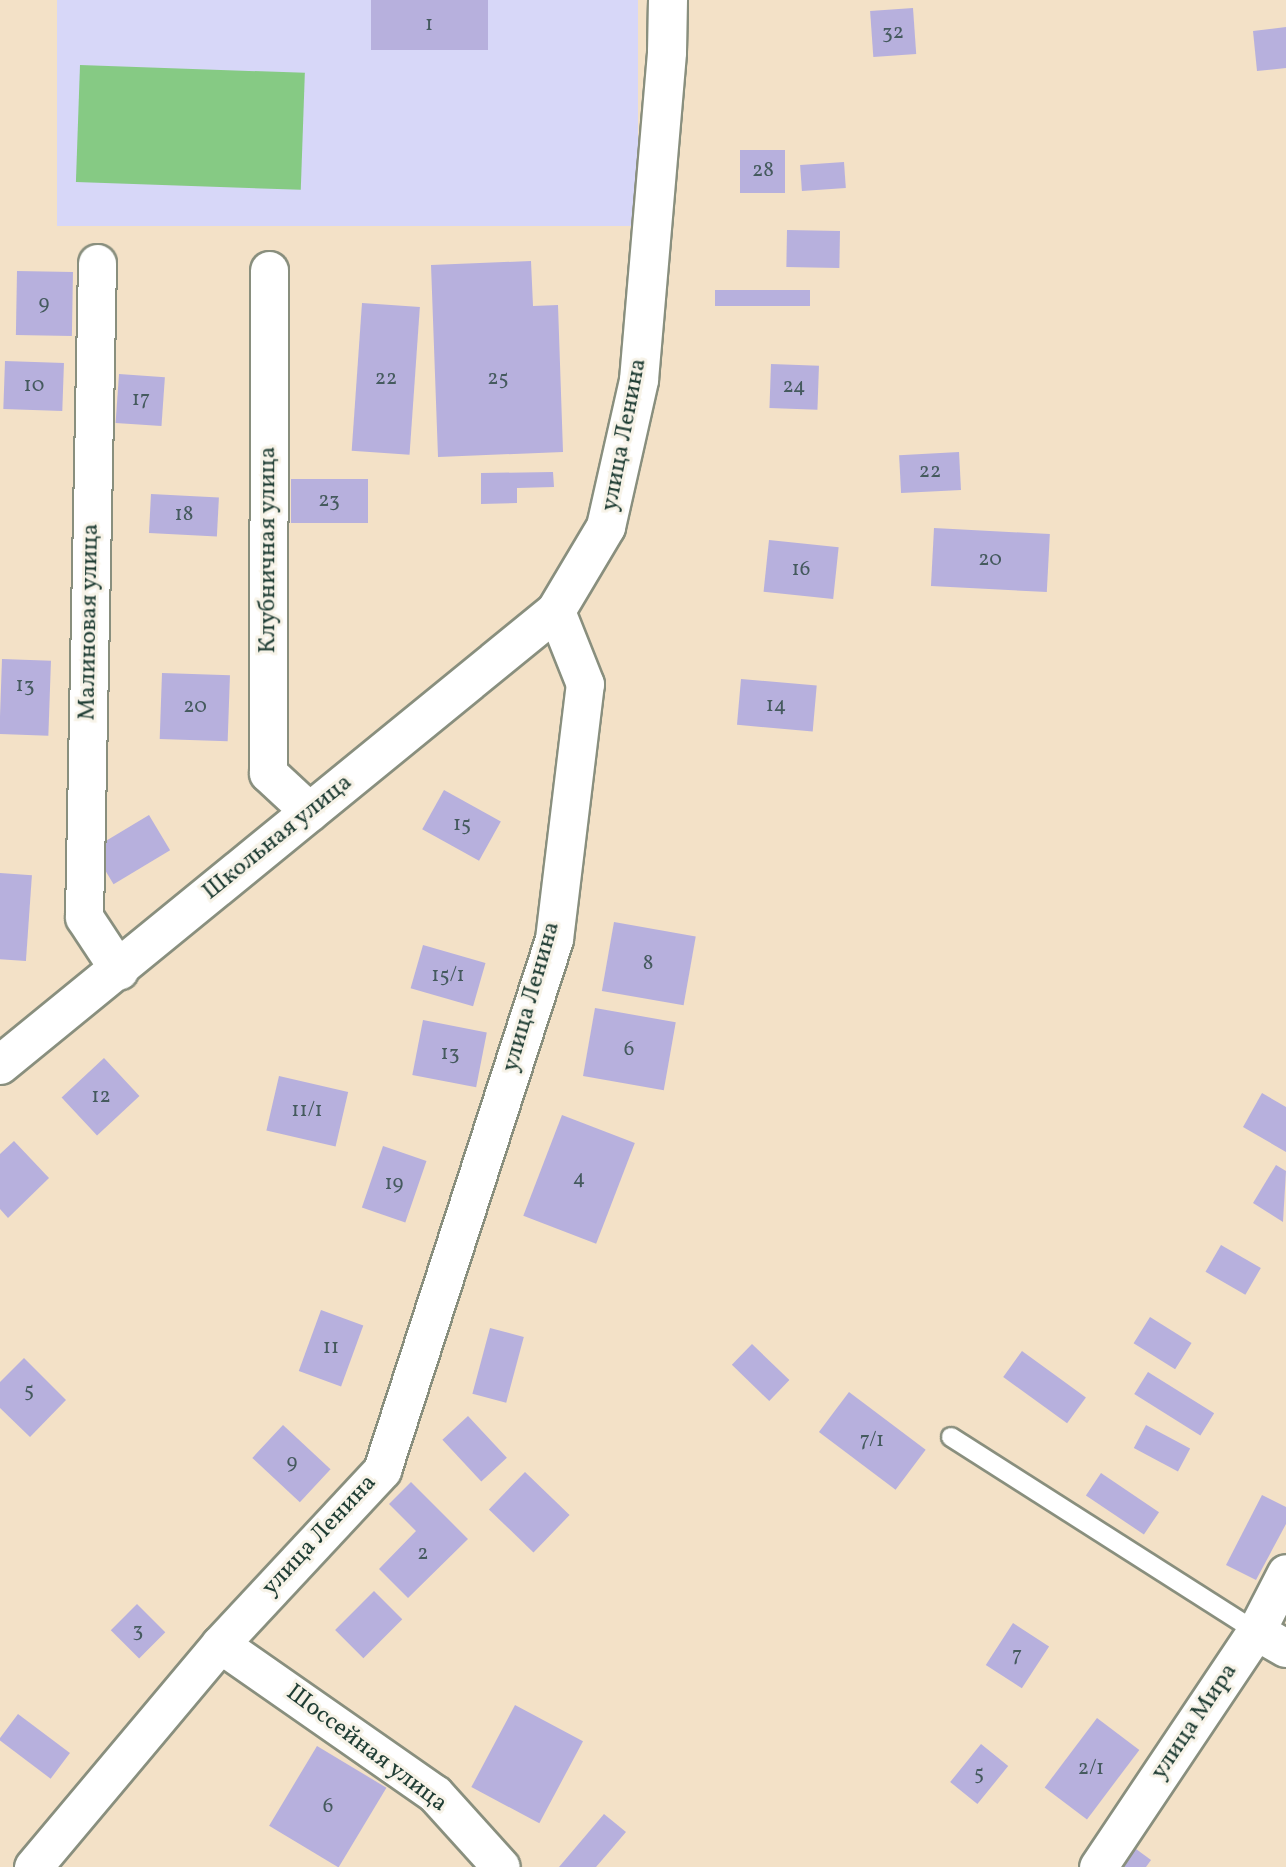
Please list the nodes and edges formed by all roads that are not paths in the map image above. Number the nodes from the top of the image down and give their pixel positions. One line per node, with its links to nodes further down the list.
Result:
1 (668, 0): 4 (street, улица Ленина)
2 (97, 263): 6 (street, Малиновая улица)
3 (269, 270): 5 (street, Клубничная улица)
4 (556, 611): 5 (street, Школьная улица); 11 (street, улица Ленина)
5 (310, 812): 6 (street, Школьная улица)
6 (118, 970): 7 (street, Школьная улица)
7 (0, 1065)
8 (951, 1437): 10 (lane)
9 (1286, 1573): 10 (street, улица Мира)
10 (1271, 1640): 14 (street, улица Мира)
11 (220, 1643): 12 (street, улица Ленина); 13 (street, Шоссейная улица)
12 (33, 1867)
13 (501, 1867)
14 (1098, 1867)

